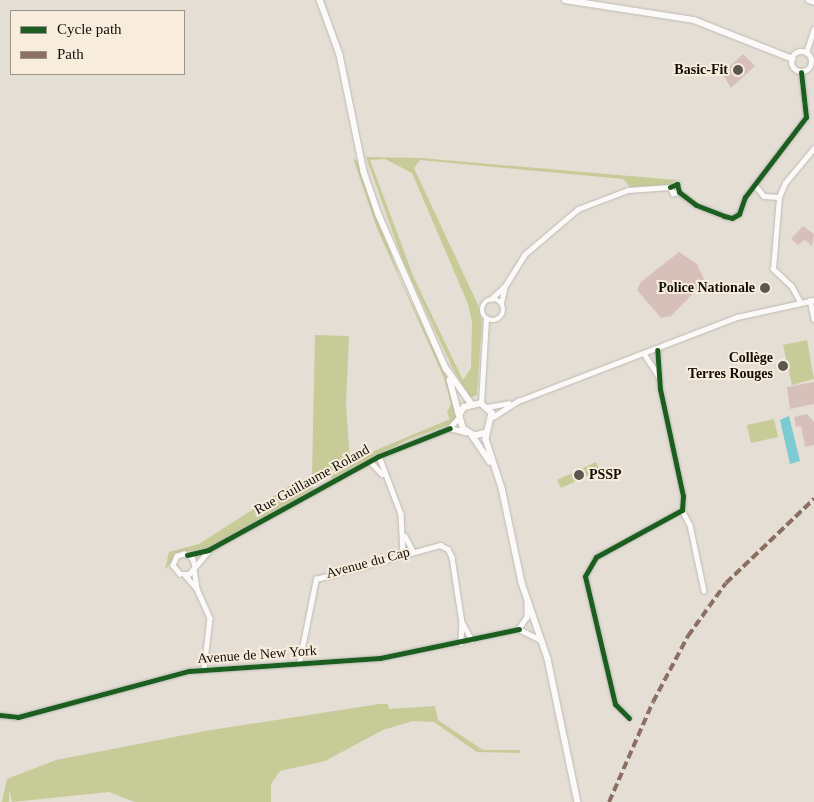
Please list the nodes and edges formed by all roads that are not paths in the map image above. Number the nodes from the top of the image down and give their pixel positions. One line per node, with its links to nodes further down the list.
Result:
1 (320, 0): 26 (main road)
2 (565, 0): 6 (main road)
3 (575, 0): 6 (main road)
4 (808, 0): 5 (street)
5 (814, 2)
6 (586, 4): 9 (main road)
7 (814, 29): 8 (street)
8 (806, 53): 9 (main road); 10 (main road)
9 (793, 59): 11 (main road)
10 (812, 65): 11 (main road)
11 (801, 72): 13 (street)
12 (814, 148): 14 (street)
13 (755, 185): 14 (street); 15 (street)
14 (779, 197): 19 (street)
15 (505, 286): 16 (street); 18 (street)
16 (491, 299): 18 (street); 20 (street)
17 (812, 300): 19 (street); 21 (street)
18 (501, 302): 22 (street)
19 (800, 302): 24 (street)
20 (486, 319): 22 (street); 23 (street)
21 (814, 319)
22 (496, 320): 23 (street)
23 (488, 332): 30 (street)
24 (657, 350): 25 (street); 27 (street)
25 (645, 354): 27 (street); 28 (street)
26 (446, 368): 29 (main road); 32 (main road)
27 (659, 376): 42 (street)
28 (518, 401): 31 (street); 33 (street)
29 (471, 403): 30 (main road); 32 (main road)
30 (480, 403): 31 (main road)
31 (487, 407): 33 (main road)
32 (459, 417): 34 (street); 35 (main road)
33 (493, 417): 36 (main road)
34 (450, 428): 35 (street); 38 (street, Rue Guillaume Roland)
35 (465, 432): 37 (main road)
36 (487, 432): 37 (main road); 40 (main road)
37 (472, 435): 40 (main road)
38 (379, 456): 39 (street, Rue Guillaume Roland); 41 (street)
39 (370, 461): 41 (street); 44 (street, Rue Guillaume Roland)
40 (495, 470): 52 (main road)
41 (383, 475): 43 (street)
42 (682, 510): 51 (street); 61 (street)
43 (404, 535): 45 (street); 46 (street)
44 (208, 550): 47 (street, Rue Guillaume Roland); 48 (street, Rue Guillaume Roland)
45 (413, 551): 46 (street, Avenue du Cap); 53 (street, Avenue du Cap)
46 (403, 554): 58 (street, Avenue du Cap)
47 (187, 555): 48 (street); 49 (street)
48 (194, 567): 49 (street); 50 (street)
49 (186, 575): 50 (street)
50 (197, 589): 59 (street)
51 (704, 591)
52 (526, 595): 54 (street); 57 (main road)
53 (462, 622): 55 (street); 56 (street)
54 (519, 629): 55 (street, Avenue de New York); 57 (street)
55 (472, 640): 56 (street, Avenue de New York)
56 (461, 643): 58 (street, Avenue de New York)
57 (544, 644): 62 (main road)
58 (299, 663): 59 (street, Avenue de New York)
59 (204, 669): 60 (street, Avenue de New York)
60 (0, 715)
61 (629, 718)
62 (578, 802)

